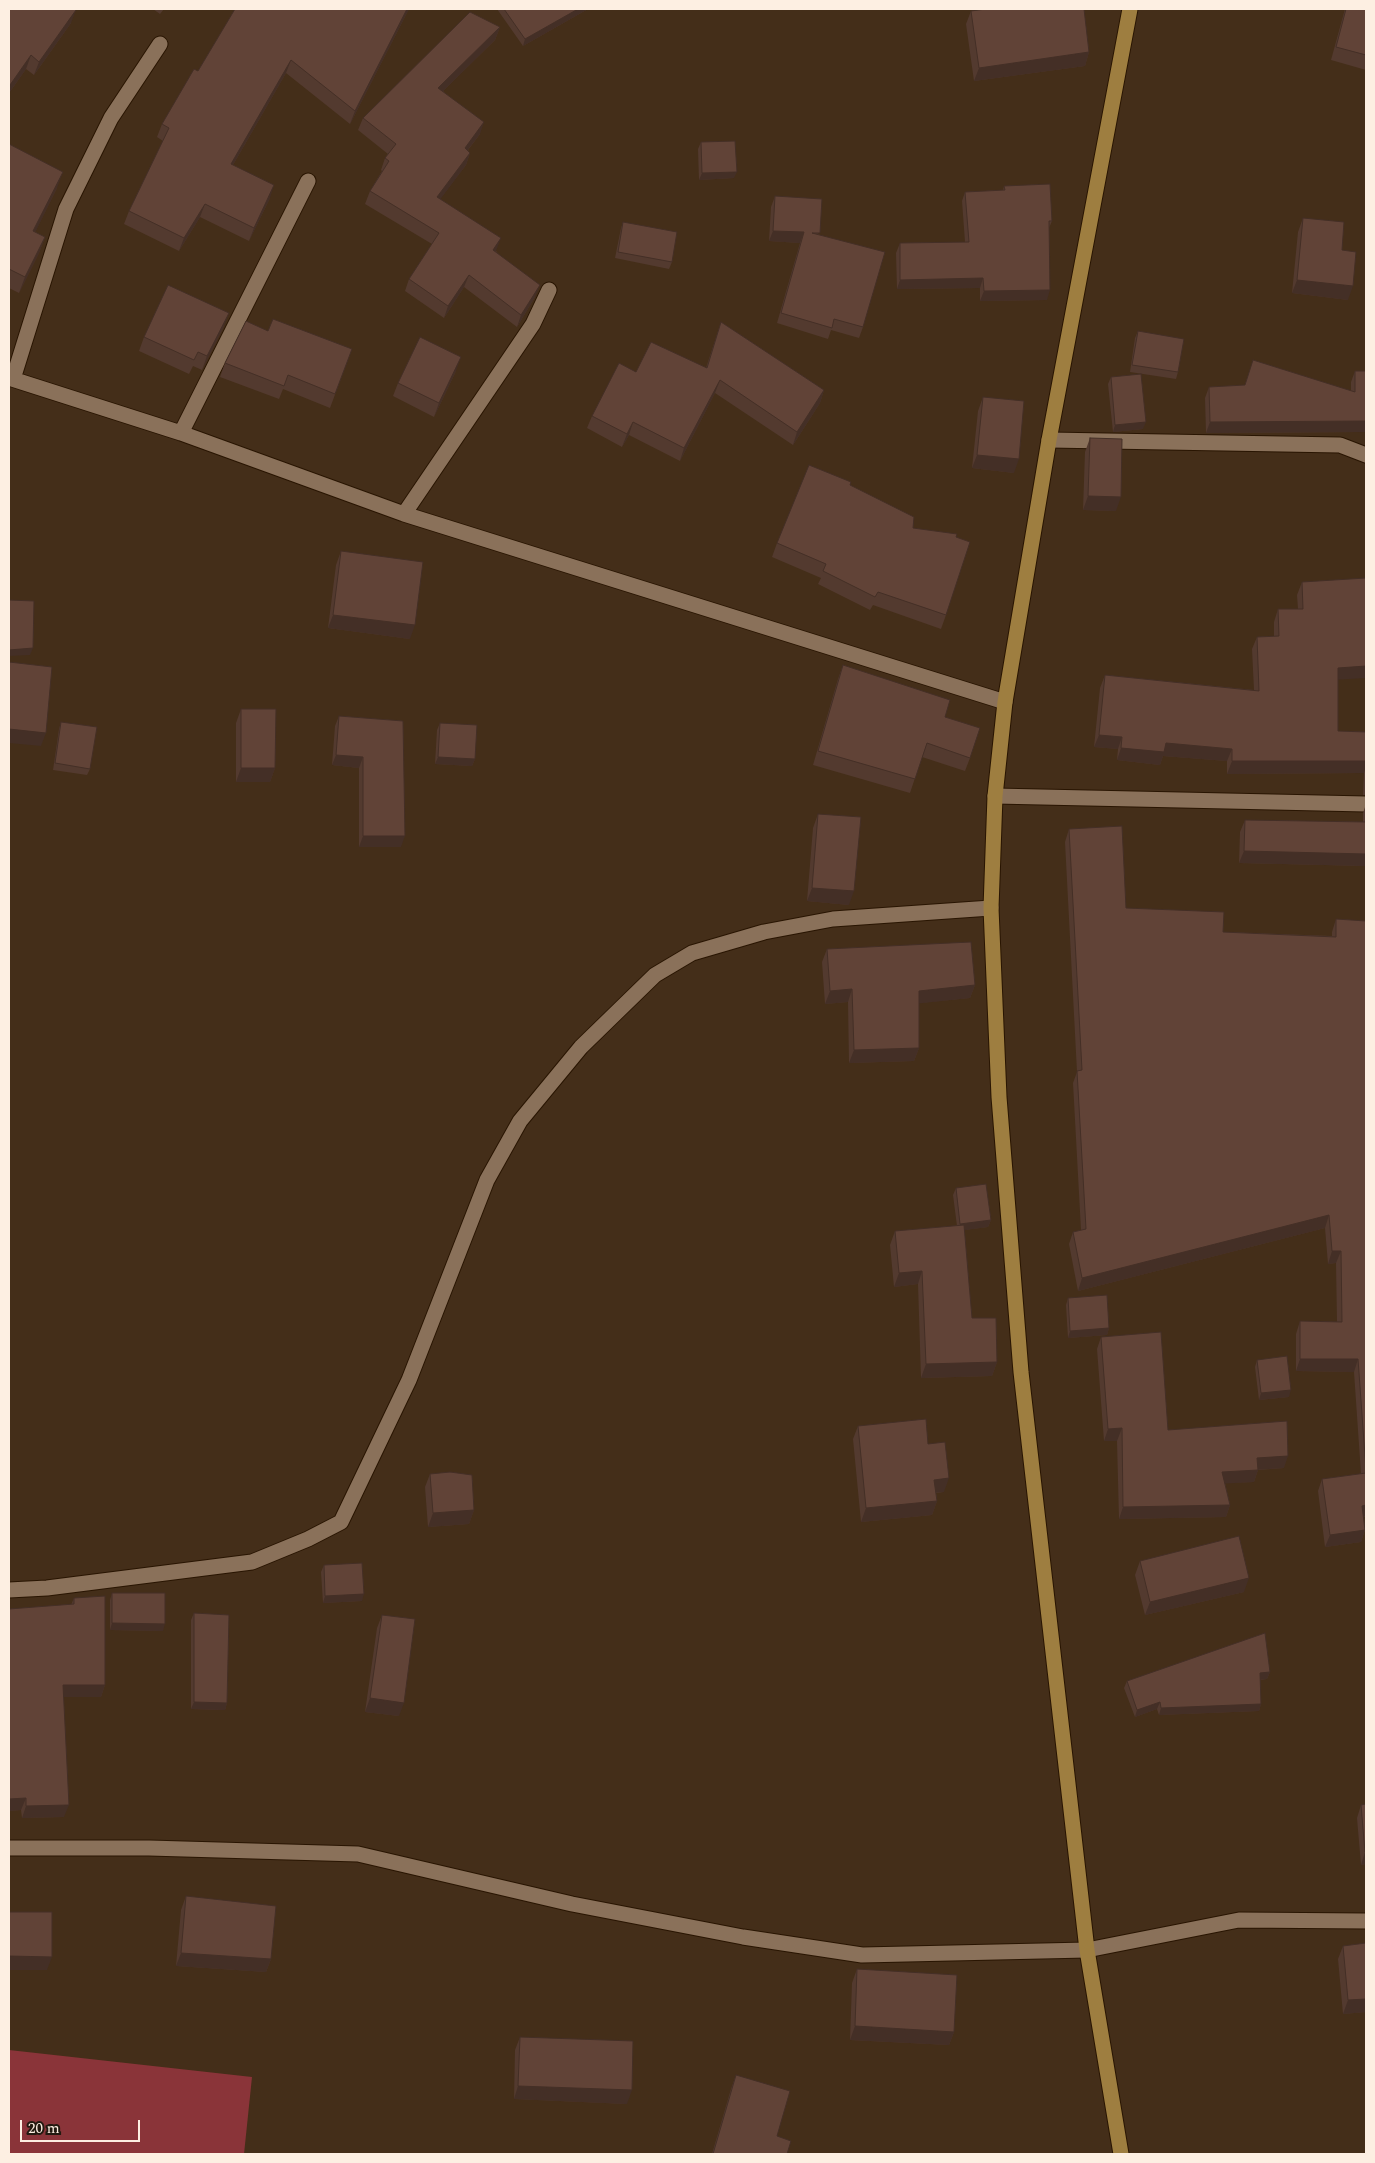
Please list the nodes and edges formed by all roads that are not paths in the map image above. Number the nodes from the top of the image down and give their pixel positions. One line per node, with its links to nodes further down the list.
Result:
1 (1130, 9): 7 (street)
2 (160, 44): 5 (street)
3 (308, 181): 6 (street)
4 (549, 290): 9 (street)
5 (11, 378): 6 (street)
6 (181, 433): 9 (street)
7 (1048, 440): 8 (street); 10 (street)
8 (1366, 455)
9 (404, 514): 10 (street)
10 (1004, 702): 11 (street)
11 (995, 796): 12 (street); 13 (street)
12 (1366, 804)
13 (991, 908): 14 (street); 17 (street)
14 (9, 1590)
15 (9, 1848): 17 (street)
16 (1366, 1921): 17 (street)
17 (1088, 1950): 18 (street)
18 (1121, 2154)

